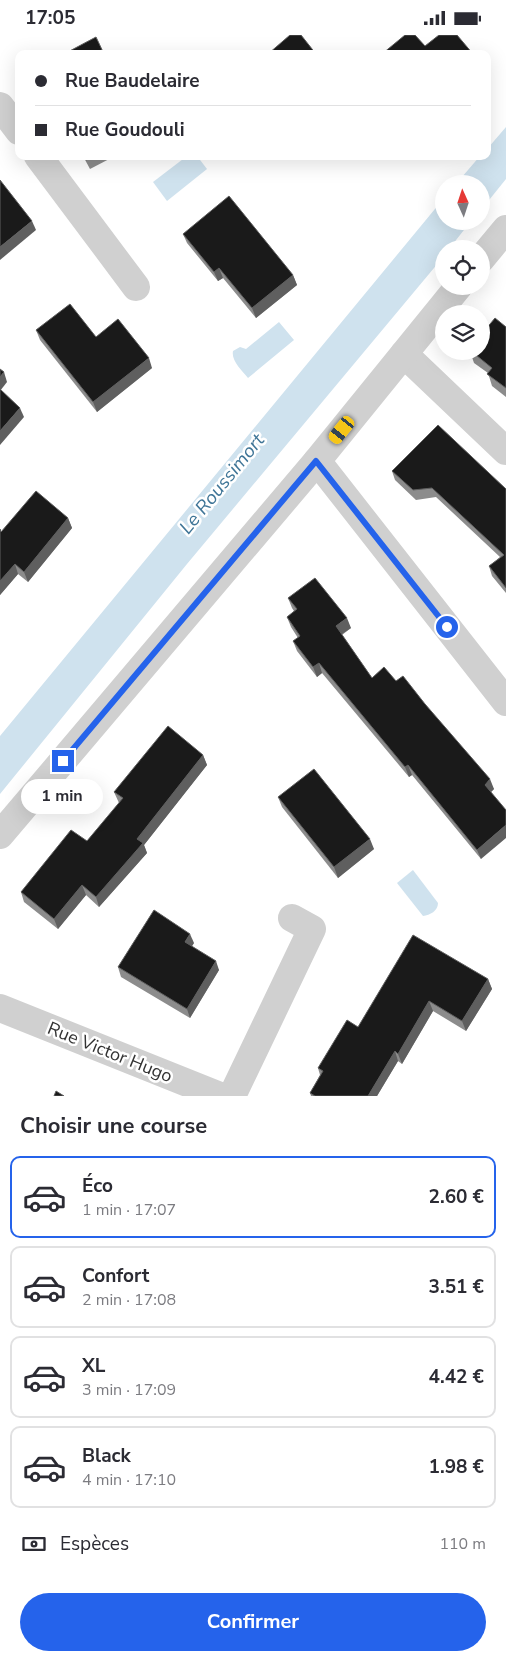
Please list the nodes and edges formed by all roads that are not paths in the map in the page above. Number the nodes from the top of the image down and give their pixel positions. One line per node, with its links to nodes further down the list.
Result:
1 (0, 106): 2 (street)
2 (15, 126)
3 (41, 160): 6 (street)
4 (506, 229): 5 (street)
5 (490, 248)
6 (136, 287)
7 (452, 295): 8 (street)
8 (404, 354): 9 (street); 10 (street)
9 (506, 451)
10 (316, 461): 11 (street); 12 (street)
11 (506, 702)
12 (0, 835)
13 (292, 918): 16 (street)
14 (0, 1008): 15 (street, Rue Victor Hugo)
15 (220, 1096)
16 (232, 1096)

